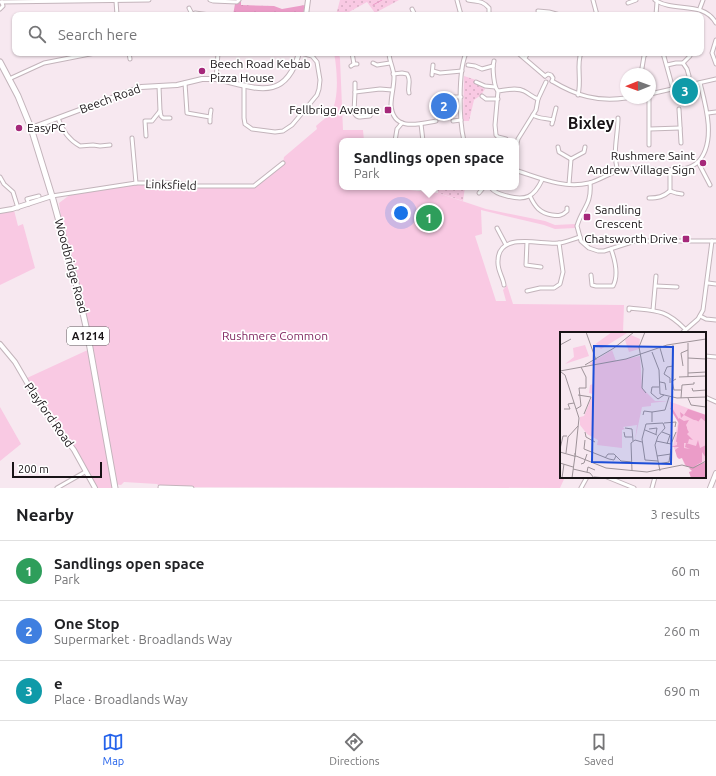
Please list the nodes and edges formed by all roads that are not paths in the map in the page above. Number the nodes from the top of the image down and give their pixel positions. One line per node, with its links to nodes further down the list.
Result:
1 (149, 0): 11 (street)
2 (210, 0): 3 (street)
3 (239, 0)
4 (308, 0): 23 (street)
5 (457, 0): 25 (street)
6 (468, 0): 12 (street)
7 (593, 0): 29 (street)
8 (636, 0): 15 (street)
9 (670, 0): 16 (street)
10 (703, 0): 18 (street)
11 (116, 1): 14 (street); 21 (street)
12 (486, 1): 26 (street)
13 (656, 1): 16 (street); 30 (street)
14 (1, 2): 19 (street)
15 (628, 3)
16 (670, 5): 18 (street)
17 (189, 8): 22 (street)
18 (700, 8): 31 (street)
19 (0, 9)
20 (412, 9): 24 (street)
21 (117, 12)
22 (190, 12)
23 (306, 12)
24 (414, 12)
25 (460, 12)
26 (489, 12)
27 (538, 12): 28 (street)
28 (549, 12)
29 (596, 12)
30 (656, 12)
31 (716, 23)
32 (716, 40): 53 (street)
33 (80, 56): 64 (street)
34 (130, 56): 47 (street)
35 (218, 56): 65 (street)
36 (299, 56): 73 (street, Beech Road)
37 (310, 56): 73 (street)
38 (352, 56): 54 (street)
39 (389, 56): 51 (street)
40 (465, 56): 60 (street)
41 (522, 56): 46 (street)
42 (580, 56): 82 (street)
43 (644, 56): 59 (street)
44 (664, 56): 57 (street)
45 (690, 56): 52 (street)
46 (525, 58): 62 (street)
47 (130, 59)
48 (0, 62): 64 (main road, Woodbridge Road / A1214)
49 (494, 62): 58 (street)
50 (373, 63): 51 (street)
51 (390, 63): 61 (street)
52 (683, 64): 57 (street); 63 (street)
53 (716, 64)
54 (354, 65)
55 (434, 65): 60 (street)
56 (468, 65): 58 (street)
57 (667, 65): 76 (street)
58 (493, 66): 75 (street)
59 (642, 68)
60 (462, 72): 85 (street)
61 (394, 74): 77 (street); 78 (street)
62 (545, 76): 67 (street); 69 (street)
63 (689, 76)
64 (9, 79): 110 (main road, Woodbridge Road / A1214)
65 (216, 79): 70 (street, Beech Road); 73 (street, Beech Road)
66 (716, 79): 72 (street)
67 (552, 81): 69 (street); 82 (street)
68 (476, 82): 75 (street)
69 (546, 82): 87 (street)
70 (185, 83): 74 (street, Beech Road); 98 (street)
71 (355, 83): 80 (street)
72 (700, 83): 76 (street); 95 (street)
73 (244, 85)
74 (159, 86): 93 (street); 99 (street, Beech Road)
75 (495, 87): 79 (street)
76 (673, 89): 81 (street)
77 (392, 90): 80 (street); 107 (street)
78 (408, 90)
79 (498, 91): 86 (street); 87 (street)
80 (355, 92): 97 (street)
81 (656, 93)
82 (578, 95): 88 (street)
83 (482, 96): 86 (street)
84 (450, 97): 85 (street)
85 (461, 97): 102 (street)
86 (498, 99): 118 (street)
87 (538, 99): 96 (street)
88 (620, 99)
89 (649, 104): 112 (street)
90 (556, 108): 103 (street)
91 (679, 109): 111 (street)
92 (211, 110): 98 (street)
93 (160, 111): 100 (street); 113 (street)
94 (716, 112): 95 (street)
95 (708, 113): 126 (street)
96 (533, 115): 103 (street); 119 (street)
97 (371, 116)
98 (210, 117): 106 (street)
99 (58, 118): 110 (street, Beech Road); 121 (street)
100 (170, 118)
101 (618, 118): 129 (street)
102 (461, 120): 105 (street); 117 (street)
103 (553, 120): 109 (street)
104 (436, 121): 108 (street)
105 (452, 121)
106 (210, 122)
107 (402, 122): 108 (street); 115 (street)
108 (421, 124): 116 (street)
109 (552, 124)
110 (31, 128): 143 (main road, Woodbridge Road / A1214)
111 (680, 128): 112 (street); 120 (street)
112 (650, 129): 122 (street)
113 (146, 136)
114 (132, 138): 133 (street)
115 (395, 138)
116 (423, 138)
117 (464, 138)
118 (500, 138)
119 (519, 138)
120 (681, 143)
121 (110, 145)
122 (649, 145)
123 (558, 147): 125 (street)
124 (585, 147): 125 (street)
125 (571, 159): 135 (street)
126 (698, 162): 128 (street); 136 (street)
127 (284, 163): 133 (street, Linksfield)
128 (670, 170): 129 (street); 139 (street)
129 (618, 171): 134 (street)
130 (519, 172): 132 (street)
131 (0, 177): 147 (street)
132 (542, 180): 135 (street); 144 (street)
133 (136, 183): 143 (street, Linksfield)
134 (590, 183): 135 (street); 151 (street)
135 (569, 184)
136 (710, 185)
137 (482, 190): 140 (street)
138 (492, 190): 144 (street)
139 (670, 191): 141 (street); 145 (street)
140 (479, 193)
141 (682, 194)
142 (40, 196): 146 (street)
143 (52, 196): 146 (street); 184 (main road, Woodbridge Road / A1214)
144 (530, 196): 148 (street)
145 (649, 198)
146 (29, 204): 147 (street)
147 (18, 208): 149 (street)
148 (567, 208)
149 (0, 211)
150 (497, 228): 155 (street)
151 (580, 237): 154 (street); 156 (street)
152 (714, 241): 156 (street); 160 (street)
153 (528, 242): 154 (street); 155 (street); 157 (street)
154 (559, 243): 165 (street)
155 (506, 245): 162 (street)
156 (611, 249): 158 (street)
157 (541, 266)
158 (591, 275)
159 (656, 276): 163 (street)
160 (708, 283): 161 (street); 168 (street)
161 (716, 284)
162 (504, 285)
163 (656, 286): 164 (street); 167 (street)
164 (677, 287)
165 (528, 291)
166 (629, 310): 167 (street)
167 (654, 310): 170 (street)
168 (700, 316): 169 (street); 170 (street)
169 (716, 320)
170 (685, 330)
171 (0, 344): 176 (street, Playford Road)
172 (706, 356): 173 (street)
173 (716, 357)
174 (706, 397): 175 (street)
175 (716, 402)
176 (86, 472): 182 (street); 183 (street, Playford Road)
177 (716, 473): 189 (street)
178 (586, 478): 186 (street)
179 (609, 478): 187 (street)
180 (655, 478): 188 (street)
181 (160, 487): 185 (street)
182 (57, 488)
183 (95, 488)
184 (115, 488)
185 (192, 488)
186 (581, 488)
187 (634, 488)
188 (652, 488)
189 (710, 488)

